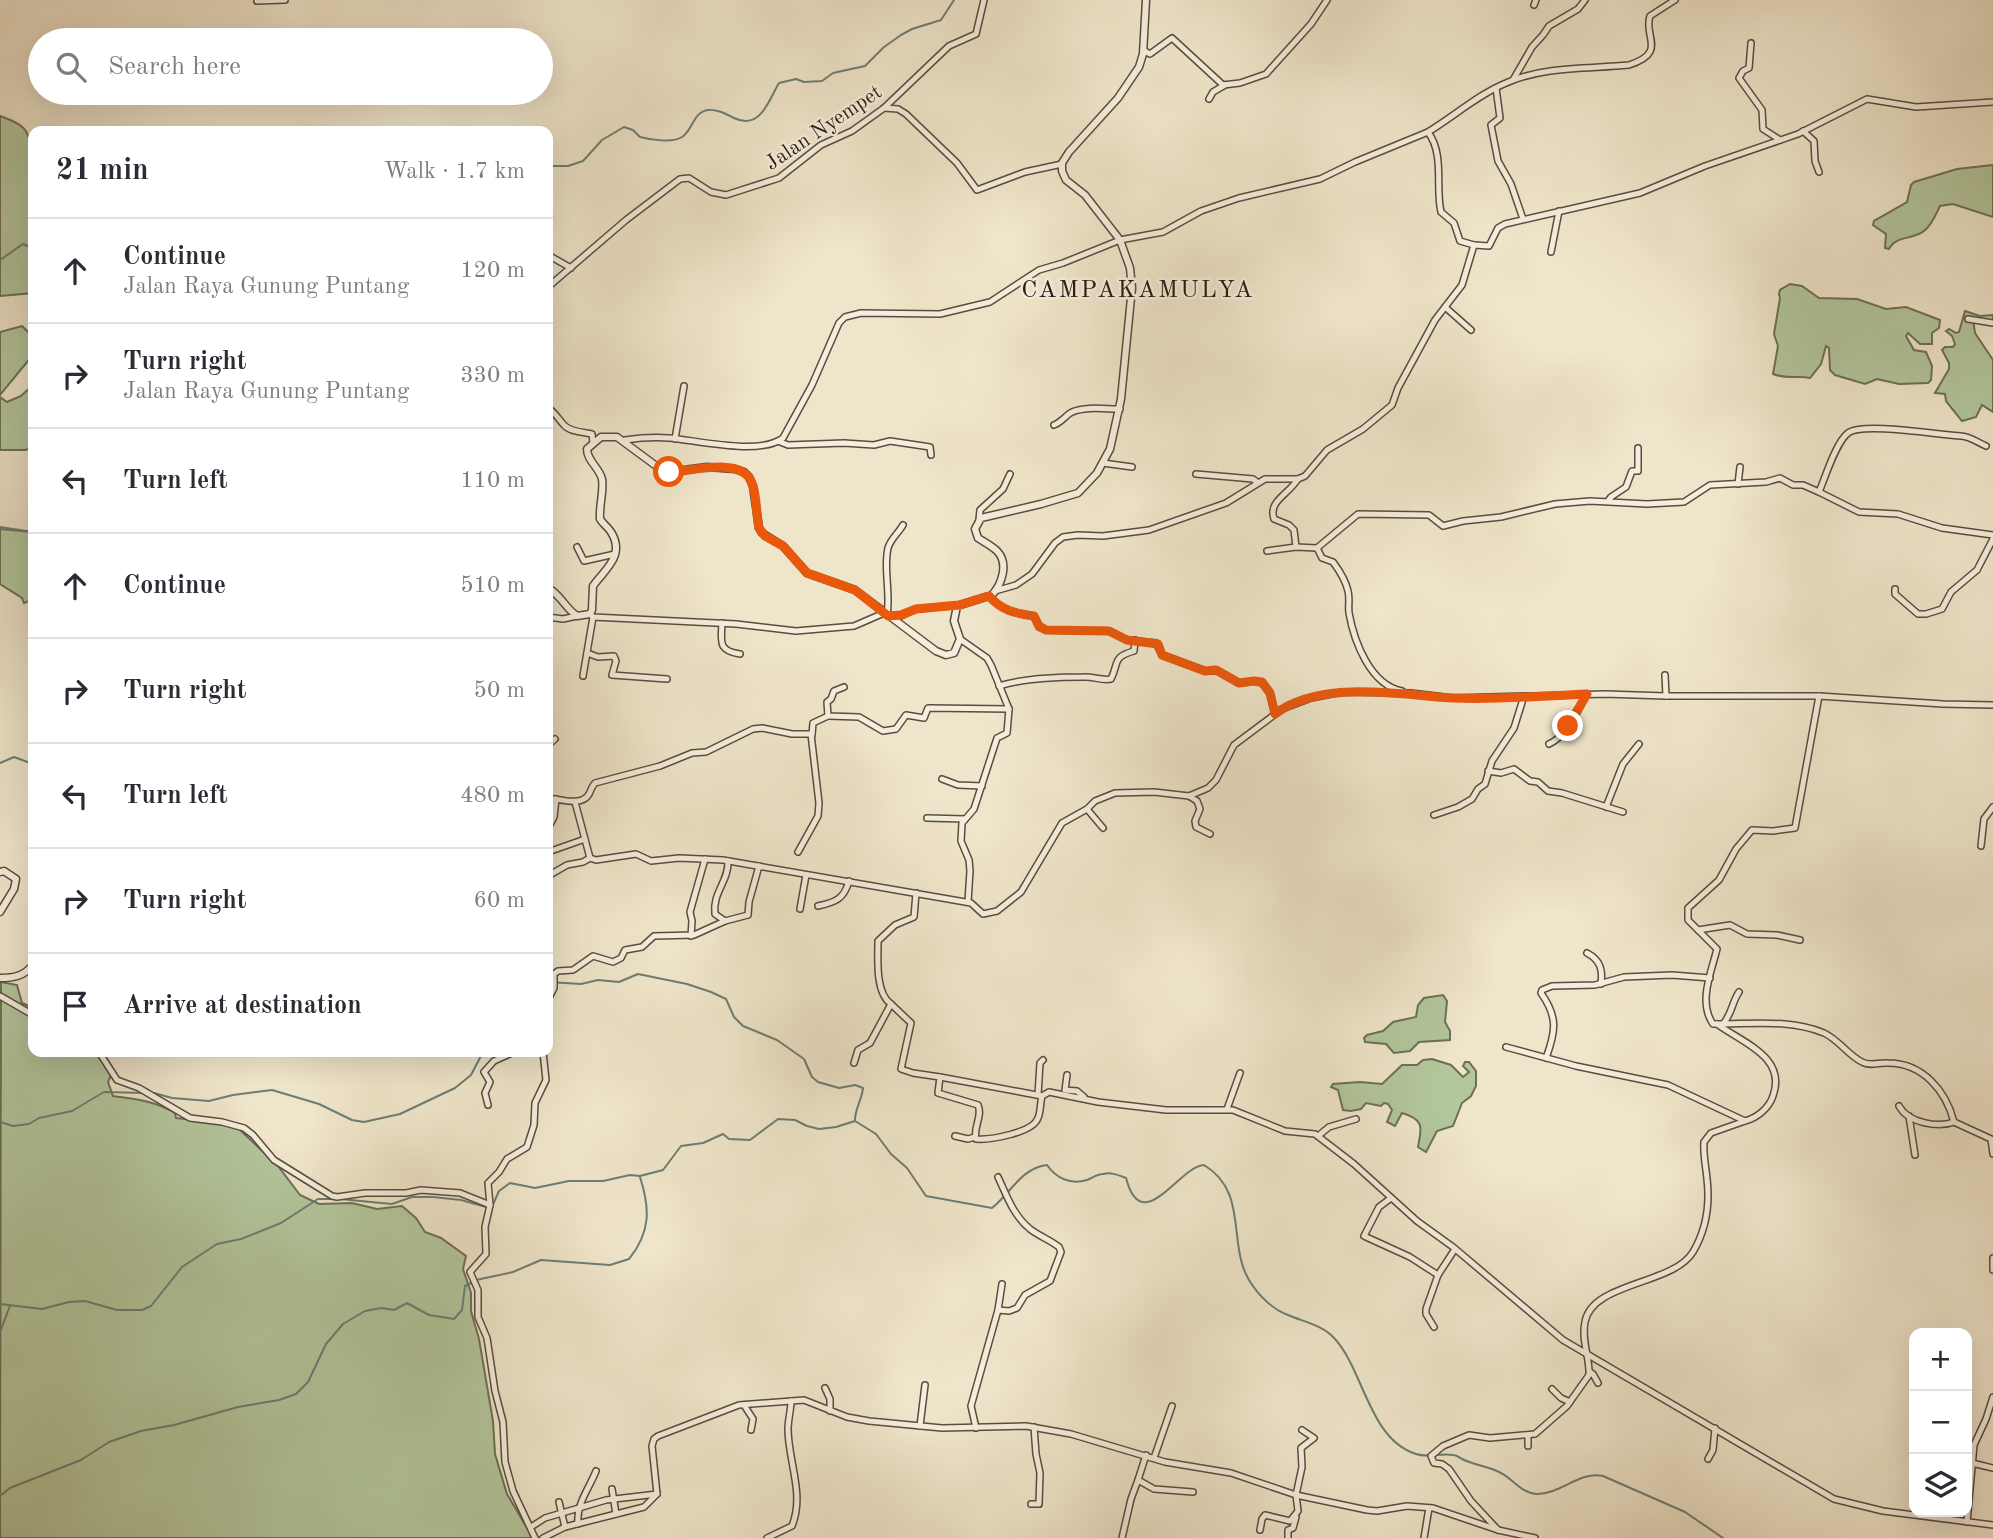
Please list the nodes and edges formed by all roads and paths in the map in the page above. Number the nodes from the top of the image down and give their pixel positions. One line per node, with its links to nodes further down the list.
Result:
1 (285, 0): 7 (street)
2 (984, 0): 15 (street, Jalan Nyempet)
3 (1146, 0): 9 (street)
4 (1327, 0): 11 (street)
5 (1585, 0): 10 (street)
6 (1675, 0): 10 (street)
7 (257, 1)
8 (1751, 43): 18 (street)
9 (1143, 50): 11 (street); 19 (street)
10 (1513, 80): 12 (street)
11 (1225, 85): 13 (street)
12 (1496, 88): 17 (street); 22 (street)
13 (1209, 99)
14 (1993, 102): 16 (street)
15 (884, 108): 19 (street); 27 (street, Jalan Nyempet)
16 (1803, 131): 18 (street); 20 (street)
17 (1428, 132): 23 (street); 24 (street)
18 (1780, 140): 21 (street)
19 (1062, 164): 23 (street)
20 (1818, 172)
21 (1559, 211): 22 (street); 25 (street)
22 (1523, 219): 24 (street)
23 (1120, 240): 34 (street); 39 (street)
24 (1474, 245): 29 (street)
25 (1551, 252)
26 (553, 258): 27 (street)
27 (571, 268): 28 (street, Jalan Nyempet)
28 (553, 283)
29 (1445, 307): 32 (street); 49 (street)
30 (1968, 320): 31 (street)
31 (1993, 323)
32 (1471, 330)
33 (684, 386): 37 (street)
34 (1120, 409): 36 (street); 44 (street)
35 (553, 411): 40 (street)
36 (1054, 425)
37 (675, 439): 38 (street); 39 (street)
38 (625, 440): 40 (street); 67 (street)
39 (778, 441): 43 (street)
40 (593, 443): 61 (street)
41 (1986, 446): 52 (street)
42 (1638, 449): 53 (street)
43 (931, 454)
44 (1103, 463): 45 (street); 54 (street)
45 (1132, 467)
46 (1740, 467): 51 (street)
47 (1010, 474): 54 (street)
48 (1196, 474): 50 (street)
49 (1298, 479): 50 (street); 58 (street)
50 (1258, 483): 64 (street)
51 (1738, 484): 52 (street); 53 (street)
52 (1819, 492): 56 (street)
53 (1608, 501): 59 (street)
54 (979, 520): 64 (street)
55 (903, 525): 67 (street)
56 (1993, 537): 62 (street)
57 (577, 547): 61 (street)
58 (1296, 547): 59 (street); 60 (street)
59 (1317, 548): 80 (street)
60 (1267, 551)
61 (615, 554): 66 (street)
62 (1895, 589)
63 (553, 591): 68 (street)
64 (992, 594): 65 (street); 72 (street)
65 (959, 605): 67 (street); 71 (street)
66 (591, 615): 68 (street); 70 (street); 73 (street)
67 (886, 615): 70 (street); 71 (street)
68 (577, 616): 69 (street)
69 (553, 618)
70 (722, 624): 74 (street)
71 (960, 639): 78 (street)
72 (1135, 640): 78 (street); 87 (street)
73 (587, 653): 76 (street); 77 (street)
74 (740, 654)
75 (1665, 675): 83 (street)
76 (583, 676)
77 (667, 679)
78 (999, 686): 86 (street)
79 (844, 687): 88 (street)
80 (1411, 693): 82 (street); 87 (street)
81 (1587, 694): 82 (street); 83 (street); 90 (street)
82 (1524, 696): 92 (street)
83 (1666, 696): 84 (street)
84 (1819, 696): 85 (street); 127 (street)
85 (1993, 705)
86 (1009, 709): 88 (street); 94 (street)
87 (1275, 714): 95 (street)
88 (828, 716): 89 (street)
89 (812, 736): 98 (street); 112 (street)
90 (1549, 744)
91 (1639, 744): 99 (street)
92 (1489, 771): 99 (street); 103 (street)
93 (942, 779): 94 (street)
94 (982, 786): 106 (street)
95 (1189, 796): 101 (street); 108 (street)
96 (553, 799): 97 (street)
97 (556, 799): 98 (street); 105 (street)
98 (575, 802): 109 (street)
99 (1606, 807): 102 (street)
100 (1993, 807): 110 (street)
101 (1087, 809): 107 (street); 122 (street)
102 (1623, 812)
103 (1434, 815)
104 (927, 818): 106 (street)
105 (553, 819)
106 (965, 819): 122 (street)
107 (1103, 828)
108 (1210, 834)
109 (585, 839): 111 (street); 113 (street)
110 (1980, 846)
111 (553, 851)
112 (798, 852)
113 (590, 858): 114 (street); 118 (street)
114 (705, 859): 115 (street); 128 (street)
115 (728, 861): 116 (street); 126 (street)
116 (759, 866): 119 (street); 126 (street)
117 (0, 872): 125 (street)
118 (553, 873)
119 (806, 875): 120 (street); 124 (street)
120 (849, 881): 121 (street); 123 (street)
121 (916, 893): 122 (street); 138 (street)
122 (968, 902)
123 (818, 906)
124 (800, 909)
125 (0, 912)
126 (725, 921): 128 (street)
127 (1697, 930): 129 (street); 133 (street)
128 (691, 936): 135 (street)
129 (1800, 940)
130 (1587, 953): 134 (street)
131 (28, 971): 132 (street)
132 (0, 978)
133 (1710, 978): 134 (street); 140 (street)
134 (1601, 984): 145 (street)
135 (553, 990)
136 (1739, 992): 140 (street)
137 (0, 996): 139 (street)
138 (891, 1004): 147 (street); 150 (street)
139 (28, 1012)
140 (1720, 1024): 158 (street); 159 (street)
141 (1506, 1047): 145 (street)
142 (102, 1057): 167 (street)
143 (503, 1057): 153 (street)
144 (544, 1057): 167 (street)
145 (1546, 1058): 158 (street)
146 (1043, 1060): 151 (street)
147 (854, 1063)
148 (1240, 1073): 155 (street)
149 (1067, 1075): 152 (street)
150 (940, 1077): 151 (street); 162 (street)
151 (1040, 1096): 152 (street); 162 (street)
152 (1086, 1099): 155 (street)
153 (488, 1105)
154 (1899, 1106): 156 (street)
155 (1227, 1109): 161 (street)
156 (1909, 1115): 159 (street); 164 (street)
157 (1356, 1119): 161 (street)
158 (1745, 1121): 175 (street)
159 (1954, 1122): 163 (street)
160 (955, 1136): 162 (street)
161 (1318, 1136): 166 (street)
162 (975, 1137)
163 (1993, 1154)
164 (1915, 1155)
165 (998, 1177): 173 (street)
166 (1391, 1198): 168 (street); 171 (street)
167 (491, 1205): 218 (street)
168 (1455, 1249): 171 (street); 175 (street)
169 (1993, 1258): 170 (street)
170 (1993, 1270)
171 (1438, 1275): 174 (street)
172 (1002, 1284): 173 (street)
173 (998, 1310): 189 (street)
174 (1434, 1327)
175 (1586, 1353): 176 (street); 190 (street)
176 (1590, 1372): 177 (street); 183 (street)
177 (1598, 1383)
178 (925, 1385): 187 (street)
179 (825, 1388): 186 (street)
180 (1552, 1389): 183 (street)
181 (1993, 1398): 198 (street)
182 (791, 1401): 184 (street); 186 (street); 224 (street)
183 (1570, 1402): 193 (street)
184 (744, 1405): 191 (street); 204 (street)
185 (1172, 1406): 196 (street)
186 (830, 1411): 187 (street)
187 (920, 1426): 189 (street)
188 (1034, 1427): 189 (street); 195 (street); 208 (street)
189 (976, 1428)
190 (1715, 1428): 197 (street); 215 (street)
191 (751, 1430)
192 (1302, 1430): 205 (street)
193 (1528, 1435): 194 (street); 221 (street)
194 (1528, 1446)
195 (1146, 1455): 196 (street); 201 (street)
196 (1154, 1458): 205 (street)
197 (1707, 1459)
198 (1972, 1463): 199 (street)
199 (1993, 1468)
200 (596, 1471): 210 (street)
201 (1138, 1480): 203 (street); 225 (street)
202 (612, 1489): 206 (street)
203 (1194, 1492)
204 (657, 1494): 206 (street); 212 (street)
205 (1296, 1495): 209 (street); 211 (street)
206 (612, 1499): 210 (street); 212 (street)
207 (559, 1502): 213 (street)
208 (1031, 1504)
209 (1429, 1508): 221 (street); 227 (street)
210 (579, 1509): 213 (street); 216 (street)
211 (1298, 1511): 220 (street); 226 (street)
212 (616, 1514): 216 (street)
213 (562, 1515): 218 (street); 219 (street)
214 (1967, 1517): 215 (street)
215 (1967, 1522): 217 (street)
216 (578, 1524): 219 (street)
217 (1993, 1525)
218 (531, 1527): 222 (street)
219 (565, 1527): 223 (street)
220 (1260, 1530)
221 (1499, 1530): 228 (street)
222 (535, 1538)
223 (543, 1538)
224 (766, 1538)
225 (1122, 1538)
226 (1288, 1538)
227 (1424, 1538)
228 (1535, 1538)

